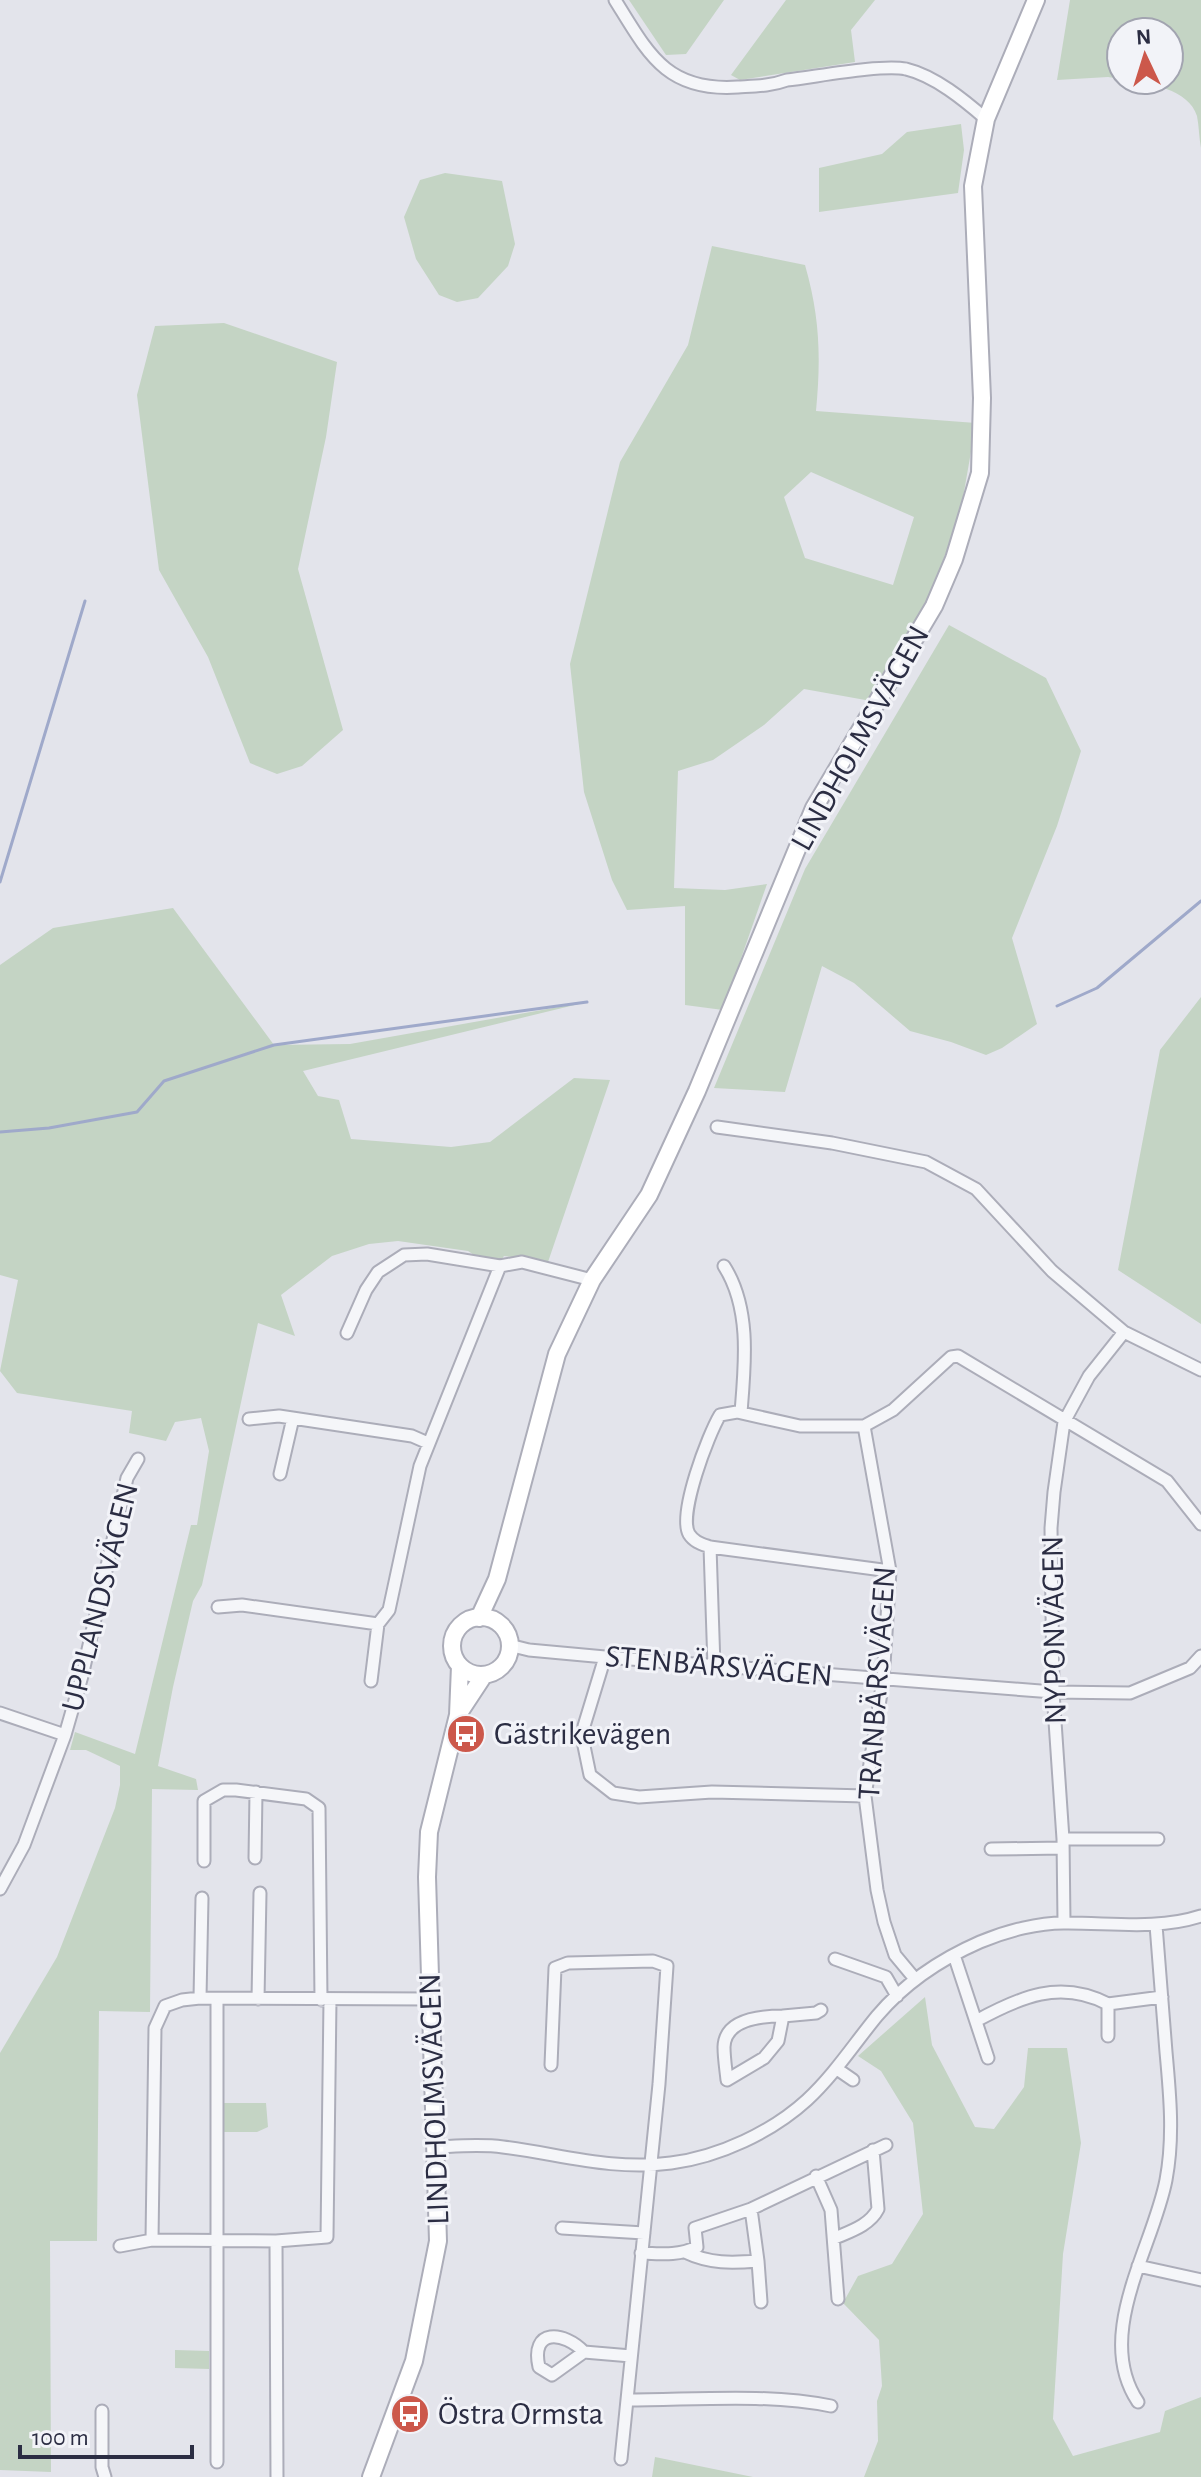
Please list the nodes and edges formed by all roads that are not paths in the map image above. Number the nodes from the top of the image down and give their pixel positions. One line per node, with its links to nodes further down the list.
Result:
1 (615, 0): 3 (street)
2 (1036, 0): 3 (main road, LINDHOLMSVÄGEN)
3 (986, 119): 7 (main road, LINDHOLMSVÄGEN)
4 (717, 1127): 8 (street)
5 (500, 1266): 7 (street); 9 (street); 16 (street)
6 (724, 1266): 11 (street)
7 (592, 1280): 22 (main road, LINDHOLMSVÄGEN)
8 (1124, 1332): 10 (street); 14 (street)
9 (347, 1333)
10 (1201, 1370)
11 (741, 1412): 15 (street); 20 (street)
12 (293, 1418): 13 (street); 16 (street); 18 (street)
13 (249, 1419)
14 (1064, 1422): 15 (street); 19 (street); 35 (street, NYPONVÄGEN)
15 (864, 1426): 21 (street, TRANBÄRSVÄGEN)
16 (428, 1443): 25 (street)
17 (138, 1459): 38 (street, UPPLANDSVÄGEN)
18 (280, 1474)
19 (1201, 1524)
20 (710, 1547): 21 (street); 31 (street)
21 (890, 1571): 33 (street, TRANBÄRSVÄGEN)
22 (497, 1579): 24 (main road, LINDHOLMSVÄGEN); 26 (main road, LINDHOLMSVÄGEN)
23 (218, 1607): 25 (street)
24 (479, 1618): 26 (main road); 30 (main road, LINDHOLMSVÄGEN)
25 (378, 1624): 34 (street)
26 (498, 1624): 27 (main road, LINDHOLMSVÄGEN)
27 (509, 1649): 29 (street, STENBÄRSVÄGEN); 32 (main road, LINDHOLMSVÄGEN)
28 (1201, 1656): 35 (street, STENBÄRSVÄGEN)
29 (605, 1657): 31 (street, STENBÄRSVÄGEN); 40 (street)
30 (460, 1666): 32 (main road); 37 (main road, LINDHOLMSVÄGEN)
31 (714, 1666): 33 (street, STENBÄRSVÄGEN)
32 (484, 1675): 37 (main road, LINDHOLMSVÄGEN)
33 (883, 1680): 35 (street, STENBÄRSVÄGEN); 40 (street, TRANBÄRSVÄGEN)
34 (371, 1681)
35 (1053, 1692): 42 (street, NYPONVÄGEN)
36 (0, 1713): 38 (street, UPPLANDSVÄGEN)
37 (458, 1715): 60 (main road, LINDHOLMSVÄGEN)
38 (65, 1735): 46 (street, UPPLANDSVÄGEN)
39 (256, 1792): 44 (street); 45 (street); 61 (street)
40 (865, 1796): 54 (street, TRANBÄRSVÄGEN)
41 (1158, 1839): 42 (street)
42 (1063, 1844): 43 (street); 50 (street, NYPONVÄGEN)
43 (991, 1849)
44 (255, 1858)
45 (204, 1861)
46 (0, 1889)
47 (260, 1893): 59 (street)
48 (202, 1898): 57 (street)
49 (1201, 1916): 51 (street)
50 (1064, 1922): 51 (street); 52 (street)
51 (1156, 1925): 56 (street)
52 (954, 1955): 54 (street); 65 (street)
53 (835, 1959): 55 (street)
54 (915, 1979): 55 (street)
55 (897, 1996): 69 (street)
56 (1162, 1997): 62 (street); 87 (street)
57 (200, 1998): 58 (street); 80 (street)
58 (217, 1999): 59 (street); 81 (street)
59 (258, 1999): 61 (street)
60 (432, 1999): 61 (street); 72 (main road, LINDHOLMSVÄGEN)
61 (326, 2000): 82 (street)
62 (1108, 2004): 65 (street); 66 (street)
63 (821, 2010): 64 (street)
64 (783, 2016): 64 (street)
65 (976, 2021): 67 (street)
66 (1108, 2036)
67 (988, 2058)
68 (551, 2065): 74 (street)
69 (837, 2069): 70 (street); 74 (street)
70 (853, 2080)
71 (886, 2145): 73 (street)
72 (436, 2147): 74 (street); 101 (main road, LINDHOLMSVÄGEN)
73 (873, 2150): 75 (street); 79 (street)
74 (651, 2165): 78 (street)
75 (816, 2176): 76 (street); 79 (street)
76 (751, 2209): 85 (street); 86 (street)
77 (562, 2228): 78 (street)
78 (644, 2233): 84 (street)
79 (835, 2238): 89 (street)
80 (152, 2240): 81 (street); 83 (street)
81 (215, 2241): 82 (street); 98 (street)
82 (276, 2241): 100 (street)
83 (120, 2246)
84 (641, 2253): 85 (street); 92 (street)
85 (681, 2254): 86 (street)
86 (758, 2261): 90 (street)
87 (1138, 2266): 88 (street); 94 (street)
88 (1201, 2280)
89 (838, 2299)
90 (761, 2302)
91 (584, 2352): 92 (street)
92 (631, 2356): 93 (street)
93 (627, 2400): 95 (street); 97 (street)
94 (1138, 2402)
95 (831, 2406)
96 (102, 2411): 99 (street)
97 (621, 2459)
98 (217, 2462)
99 (105, 2477)
100 (277, 2477)
101 (371, 2477)

